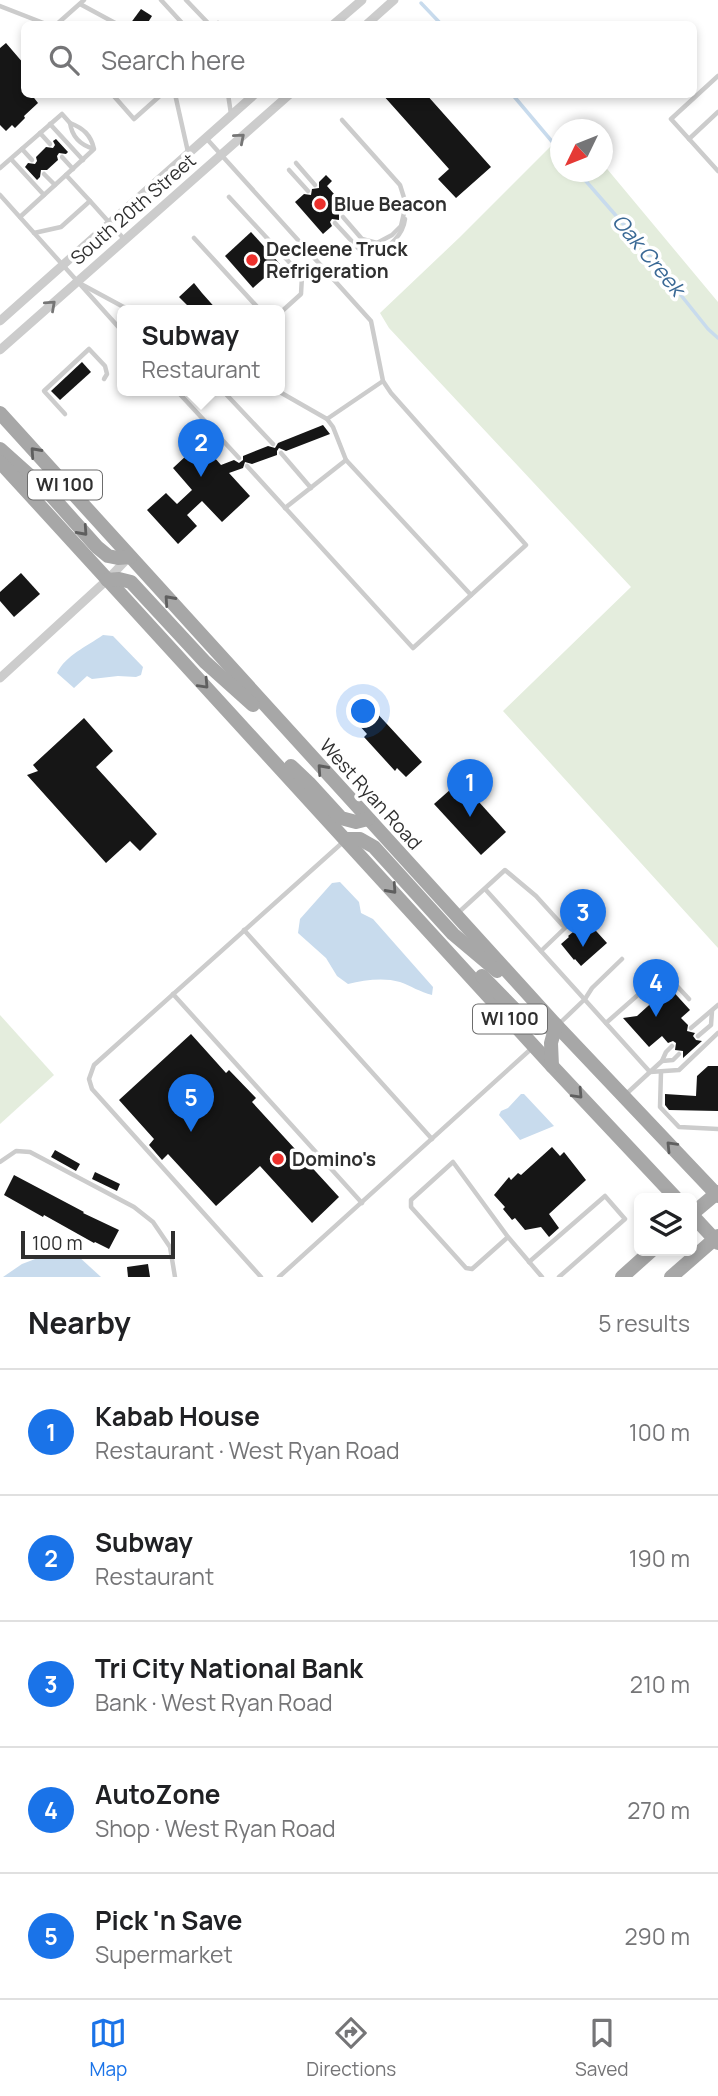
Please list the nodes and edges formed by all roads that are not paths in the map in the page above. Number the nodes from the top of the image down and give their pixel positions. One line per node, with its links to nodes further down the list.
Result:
1 (161, 0): 10 (lane)
2 (186, 0): 11 (lane)
3 (362, 0): 12 (street)
4 (394, 0): 13 (street)
5 (82, 2): 8 (lane); 9 (lane)
6 (0, 6): 7 (lane)
7 (38, 21)
8 (60, 21)
9 (112, 21)
10 (180, 21)
11 (206, 21)
12 (338, 21)
13 (370, 21)
14 (718, 76): 15 (lane)
15 (713, 80): 16 (lane); 17 (lane)
16 (718, 86)
17 (697, 95)
18 (116, 98): 19 (lane)
19 (158, 98)
20 (176, 98): 36 (lane)
21 (229, 98): 26 (lane)
22 (250, 98): 26 (street, South 20th Street)
23 (285, 98): 37 (street, South 20th Street, one-way to 23)
24 (694, 98): 32 (lane)
25 (718, 112): 32 (lane)
26 (231, 115): 31 (street, South 20th Street)
27 (342, 120): 56 (lane)
28 (70, 123): 29 (lane); 35 (lane); 35 (lane)
29 (50, 124): 30 (lane); 40 (lane)
30 (40, 133): 33 (lane); 34 (lane)
31 (206, 138): 36 (street, South 20th Street); 37 (lane)
32 (689, 139): 46 (lane)
33 (50, 144)
34 (22, 149): 39 (lane); 41 (lane)
35 (94, 149): 40 (lane)
36 (188, 153): 59 (street, South 20th Street)
37 (221, 155): 63 (street, South 20th Street); 73 (lane)
38 (62, 157): 44 (lane)
39 (11, 159): 43 (lane); 53 (lane)
40 (83, 159): 44 (lane)
41 (32, 160)
42 (296, 163): 50 (lane)
43 (0, 168)
44 (73, 169): 48 (lane)
45 (289, 170): 51 (lane)
46 (718, 171)
47 (44, 174): 49 (lane)
48 (66, 175): 49 (lane); 55 (lane)
49 (55, 185): 53 (lane)
50 (315, 185)
51 (308, 191)
52 (0, 195): 58 (lane)
53 (44, 195): 58 (lane)
54 (229, 197): 68 (lane)
55 (90, 201): 59 (lane); 61 (lane)
56 (406, 204): 57 (lane); 60 (lane)
57 (343, 217)
58 (20, 218): 61 (lane)
59 (109, 223): 63 (lane); 64 (street, South 20th Street)
60 (335, 223)
61 (34, 233): 64 (lane)
62 (194, 238): 67 (lane)
63 (124, 240): 65 (street, South 20th Street)
64 (63, 265): 65 (lane); 69 (street, South 20th Street)
65 (77, 282): 66 (lane); 70 (lane); 71 (street, South 20th Street, one-way to 65)
66 (120, 305)
67 (255, 305)
68 (285, 308)
69 (0, 321)
70 (117, 326)
71 (0, 350)
72 (104, 379): 78 (lane)
73 (383, 381): 79 (lane); 91 (lane)
74 (285, 395): 79 (lane)
75 (181, 396): 83 (lane)
76 (228, 396): 80 (lane)
77 (0, 413): 89 (main road, West Ryan Road / WI 100, one-way to 77)
78 (65, 414)
79 (327, 418): 84 (lane)
80 (273, 444)
81 (0, 449): 89 (main road, one-way to 89)
82 (281, 453): 87 (lane)
83 (239, 458)
84 (346, 460): 87 (lane); 91 (lane)
85 (0, 461): 90 (main road, WI 100)
86 (247, 466): 88 (lane)
87 (311, 488): 88 (lane)
88 (285, 508): 91 (lane)
89 (130, 557): 90 (street); 93 (main road, West Ryan Road / WI 100, one-way to 89)
90 (107, 580): 92 (street); 93 (main road); 94 (main road, WI 100, one-way to 94)
91 (471, 595)
92 (1, 676)
93 (283, 726): 95 (main road, West Ryan Road / WI 100, one-way to 93)
94 (254, 739): 95 (main road); 96 (main road, WI 100)
95 (364, 822): 98 (main road, West Ryan Road / WI 100)
96 (350, 835): 99 (lane); 100 (main road, WI 100, one-way to 100); 103 (main road)
97 (485, 888): 98 (lane); 101 (lane); 101 (lane)
98 (456, 915): 103 (main road, West Ryan Road / WI 100)
99 (244, 930): 104 (lane); 124 (lane)
100 (442, 944): 110 (main road); 115 (main road, WI 100)
101 (541, 951): 105 (lane)
102 (622, 960): 105 (lane)
103 (522, 987): 110 (main road, West Ryan Road / WI 100)
104 (173, 994): 128 (lane); 136 (lane)
105 (585, 999): 109 (lane); 110 (lane)
106 (689, 999): 109 (lane)
107 (718, 1005): 108 (lane)
108 (712, 1010): 111 (lane); 113 (lane)
109 (606, 1023): 120 (lane)
110 (556, 1026): 119 (main road); 122 (main road, West Ryan Road / WI 100)
111 (691, 1028)
112 (718, 1033): 114 (lane)
113 (698, 1037)
114 (716, 1041): 121 (lane)
115 (535, 1046): 119 (main road, WI 100); 124 (lane)
116 (671, 1046): 118 (lane)
117 (679, 1054): 118 (lane)
118 (662, 1061): 120 (lane)
119 (552, 1066): 126 (main road, WI 100, one-way to 126)
120 (650, 1072): 121 (lane); 122 (lane)
121 (661, 1072): 123 (lane)
122 (624, 1096): 127 (main road, West Ryan Road / WI 100, one-way to 122)
123 (718, 1129)
124 (432, 1139): 128 (lane)
125 (0, 1162): 135 (lane)
126 (671, 1193)
127 (717, 1194): 129 (main road)
128 (362, 1203): 137 (lane)
129 (697, 1210)
130 (697, 1219): 132 (main road)
131 (508, 1237): 131 (lane); 134 (lane)
132 (717, 1239): 141 (main road)
133 (645, 1256): 140 (main road)
134 (529, 1262): 138 (lane); 139 (lane)
135 (175, 1277)
136 (261, 1277)
137 (279, 1277)
138 (542, 1277)
139 (559, 1277)
140 (622, 1277)
141 (671, 1277)

